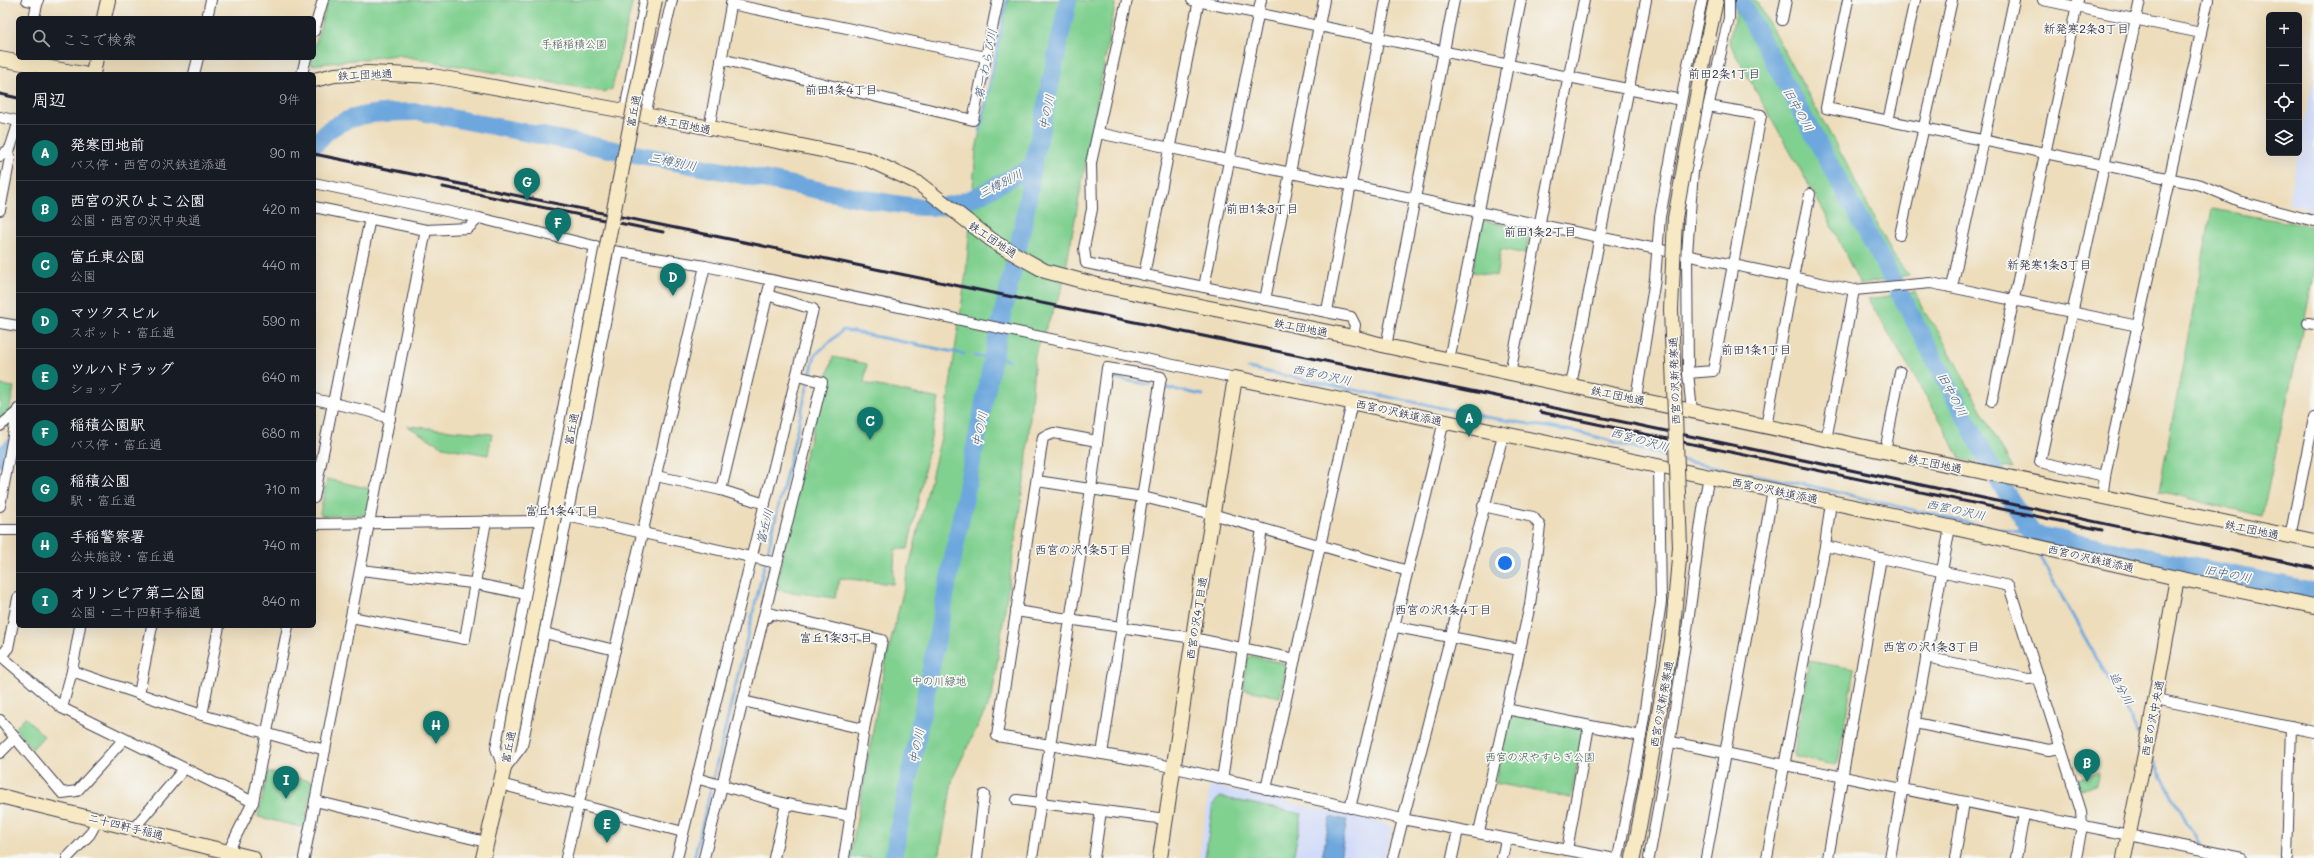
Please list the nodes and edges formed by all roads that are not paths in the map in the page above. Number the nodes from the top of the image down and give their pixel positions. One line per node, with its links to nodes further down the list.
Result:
1 (27, 0): 29 (street)
2 (108, 0): 34 (street)
3 (211, 0): 35 (street)
4 (323, 0): 38 (street)
5 (645, 0): 61 (street)
6 (655, 0): 226 (street, 富丘通, bridge)
7 (672, 0): 62 (street)
8 (996, 0): 43 (street)
9 (1127, 0): 69 (street)
10 (1196, 0): 32 (street); 71 (street)
11 (1261, 0): 32 (street)
12 (1324, 0): 39 (street)
13 (1386, 0): 41 (street)
14 (1454, 0): 42 (street)
15 (1521, 0): 51 (street)
16 (1584, 0): 56 (street)
17 (1646, 0): 58 (street)
18 (1702, 0): 59 (street)
19 (1716, 0): 278 (street, 西宮の沢新発寒通, bridge)
20 (1729, 0): 60 (street)
21 (1786, 0): 37 (street)
22 (1848, 0): 64 (street)
23 (1914, 0): 64 (street)
24 (1952, 0): 66 (street)
25 (2014, 0): 70 (street)
26 (2043, 0): 31 (street)
27 (2140, 0): 36 (street)
28 (2208, 0): 40 (street)
29 (38, 1): 33 (street)
30 (732, 2): 43 (street); 45 (street)
31 (2077, 4): 36 (street); 72 (street)
32 (1259, 13): 39 (street); 74 (street)
33 (34, 16)
34 (104, 16)
35 (207, 16)
36 (2136, 19): 40 (street); 75 (street)
37 (1782, 20)
38 (316, 24)
39 (1318, 26): 41 (street); 76 (street)
40 (2200, 33): 77 (street)
41 (1379, 38): 42 (street); 79 (street)
42 (1444, 52): 51 (street); 81 (street)
43 (986, 57): 45 (street)
44 (0, 58): 46 (street)
45 (721, 59): 67 (street)
46 (16, 60)
47 (96, 60): 53 (street)
48 (198, 60): 54 (street)
49 (306, 60): 55 (street)
50 (25, 61): 52 (street)
51 (1508, 66): 56 (street); 84 (street)
52 (74, 72)
53 (93, 72)
54 (194, 72)
55 (302, 72)
56 (1568, 78): 58 (street); 88 (street)
57 (316, 80): 61 (street, 鉄工団地通)
58 (1630, 90): 59 (street); 91 (street)
59 (1681, 100): 93 (street)
60 (1708, 106): 95 (street); 97 (street)
61 (625, 111): 62 (street, 鉄工団地通)
62 (645, 116): 67 (street, 鉄工団地通)
63 (0, 118): 65 (street)
64 (1888, 120): 66 (street)
65 (16, 121)
66 (1923, 128): 70 (street); 90 (street)
67 (708, 129): 112 (street, 鉄工団地通)
68 (16, 133): 73 (street)
69 (1098, 133): 71 (street); 98 (street)
70 (1984, 140): 72 (street); 102 (street)
71 (1168, 148): 74 (street); 98 (street)
72 (2044, 153): 75 (street); 105 (street)
73 (4, 154): 83 (street)
74 (1230, 160): 76 (street); 101 (street)
75 (2104, 166): 77 (street); 108 (street)
76 (1290, 173): 79 (street); 106 (street)
77 (2169, 179): 87 (street); 111 (street)
78 (316, 183): 86 (street)
79 (1352, 185): 81 (street); 107 (street)
80 (1810, 194): 99 (street)
81 (1416, 200): 84 (street); 113 (street)
82 (316, 206): 85 (street)
83 (0, 210)
84 (1480, 213): 88 (street); 114 (street)
85 (370, 218): 89 (street); 125 (street)
86 (478, 218): 89 (street); 92 (street)
87 (2314, 221)
88 (1539, 226): 91 (street); 116 (street)
89 (426, 230): 130 (street)
90 (1900, 235)
91 (1601, 238): 93 (street); 120 (street)
92 (595, 246): 94 (street); 156 (street)
93 (1658, 249): 95 (street); 121 (street)
94 (619, 252): 96 (street); 154 (street)
95 (1687, 254): 97 (street); 117 (street)
96 (705, 266): 100 (street); 139 (street)
97 (1734, 266): 99 (street); 117 (street)
98 (1144, 275): 101 (street)
99 (1793, 277): 103 (street); 133 (street)
100 (771, 280): 104 (street); 119 (street)
101 (1204, 287): 106 (street)
102 (1952, 287): 103 (street); 105 (street)
103 (1854, 290): 135 (street)
104 (767, 295): 118 (street); 145 (street)
105 (2013, 299): 108 (street); 123 (street)
106 (1265, 300): 107 (street)
107 (1327, 311): 112 (street)
108 (2074, 312): 111 (street); 141 (street)
109 (0, 322): 110 (street)
110 (16, 326)
111 (2138, 326): 141 (street)
112 (1353, 337): 113 (street, 鉄工団地通)
113 (1386, 346): 114 (street, 鉄工団地通)
114 (1449, 360): 116 (street, 鉄工団地通)
115 (1900, 372): 137 (street)
116 (1510, 373): 120 (street, 鉄工団地通)
117 (1688, 373): 126 (street)
118 (798, 377): 150 (street); 170 (street)
119 (1235, 378): 124 (street, 西宮の沢鉄道添通); 153 (street, 西宮の沢4丁目通)
120 (1571, 385): 121 (street, 鉄工団地通)
121 (1636, 398): 126 (street, 鉄工団地通)
122 (316, 399): 125 (street)
123 (1992, 401)
124 (1352, 402): 131 (street, 西宮の沢鉄道添通); 166 (street)
125 (333, 403): 130 (street); 143 (street)
126 (1692, 412): 133 (street, 鉄工団地通)
127 (16, 415): 132 (street)
128 (2314, 418): 164 (street)
129 (16, 419): 151 (street)
130 (390, 419): 157 (street)
131 (1444, 421): 134 (street, 西宮の沢鉄道添通); 172 (street)
132 (0, 426)
133 (1766, 427): 135 (street, 鉄工団地通)
134 (1503, 435): 138 (street, 西宮の沢鉄道添通); 152 (street)
135 (1826, 440): 137 (street, 鉄工団地通)
136 (1097, 441): 142 (street); 144 (street); 147 (street)
137 (1884, 452): 148 (street, 鉄工団地通)
138 (1659, 467): 140 (street, 西宮の沢鉄道添通); 213 (street)
139 (656, 476): 145 (street); 163 (street)
140 (1709, 476): 146 (street, 西宮の沢鉄道添通); 216 (street)
141 (2105, 476): 148 (street)
142 (1037, 481): 144 (street); 179 (street)
143 (316, 488)
144 (1091, 489): 147 (street); 182 (street)
145 (721, 490): 150 (street)
146 (1773, 490): 149 (street, 西宮の沢鉄道添通); 221 (street)
147 (1143, 497): 153 (street); 183 (street)
148 (2102, 498): 164 (street, 鉄工団地通)
149 (1831, 502): 159 (street, 西宮の沢鉄道添通); 167 (street)
150 (765, 504): 168 (street)
151 (0, 506)
152 (1483, 506): 190 (street); 194 (street)
153 (1212, 514): 160 (street); 191 (street, 西宮の沢4丁目通)
154 (567, 516): 163 (street); 189 (street)
155 (486, 521): 156 (street); 157 (street); 175 (street)
156 (540, 521): 176 (street)
157 (370, 523): 158 (street); 171 (street)
158 (316, 524)
159 (1950, 527): 173 (street); 174 (street, 西宮の沢鉄道添通)
160 (1262, 529): 166 (street); 192 (street)
161 (0, 530): 162 (street)
162 (16, 530)
163 (642, 532): 168 (street); 193 (street)
164 (2290, 537): 165 (street, 鉄工団地通)
165 (2314, 541)
166 (1320, 546): 172 (street); 197 (street)
167 (1825, 546): 169 (street); 223 (street)
168 (754, 557): 170 (street); 228 (street)
169 (1881, 558): 173 (street); 227 (street)
170 (774, 562): 180 (street)
171 (361, 570): 175 (street); 181 (street)
172 (1408, 571): 184 (street)
173 (1942, 572): 196 (street); 199 (street)
174 (2177, 578): 177 (street, 西宮の沢鉄道添通); 201 (street, 西宮の沢中央通)
175 (475, 584): 176 (street); 181 (street)
176 (526, 594): 226 (street)
177 (2314, 606)
178 (16, 608): 195 (street)
179 (1016, 611): 182 (street); 217 (street)
180 (767, 615): 202 (street); 210 (street)
181 (351, 617): 219 (street)
182 (1070, 618): 183 (street); 217 (street)
183 (1122, 627): 191 (street); 222 (street)
184 (1396, 627): 190 (street); 242 (street)
185 (80, 628): 198 (street)
186 (152, 628): 200 (street)
187 (219, 628): 205 (street)
188 (288, 628): 212 (street)
189 (544, 633): 193 (street); 226 (street)
190 (1450, 636): 194 (street); 248 (street)
191 (1193, 638): 192 (street); 224 (street, 西宮の沢4丁目通)
192 (1244, 647): 197 (street); 229 (street)
193 (615, 650): 240 (street)
194 (1520, 650): 204 (street)
195 (0, 656): 203 (street)
196 (1926, 658): 199 (street); 207 (street)
197 (1295, 659): 231 (street)
198 (72, 671): 200 (street); 203 (street)
199 (2040, 678): 218 (street)
200 (139, 694): 205 (street)
201 (2156, 699): 209 (street); 254 (street, 西宮の沢中央通)
202 (743, 701): 210 (street); 230 (street)
203 (62, 708): 215 (street)
204 (1506, 709): 208 (street); 253 (street)
205 (202, 715): 212 (street)
206 (0, 720): 214 (street)
207 (1915, 723): 218 (street); 232 (street)
208 (1589, 726): 213 (street); 257 (street)
209 (2292, 727): 211 (street); 289 (street)
210 (864, 729): 245 (street)
211 (2314, 732)
212 (267, 735): 219 (street); 236 (street)
213 (1641, 736): 277 (street)
214 (16, 738): 215 (street); 220 (street)
215 (124, 739): 225 (street)
216 (1671, 742): 221 (street); 279 (street)
217 (1050, 745): 222 (street); 238 (street)
218 (2061, 748): 249 (street)
219 (325, 750): 237 (street)
220 (0, 753)
221 (1724, 753): 223 (street); 280 (street)
222 (1102, 754): 224 (street)
223 (1784, 765): 227 (street); 281 (street)
224 (1173, 767): 229 (street); 247 (street, 西宮の沢4丁目通)
225 (184, 769): 236 (street); 250 (street)
226 (502, 777): 240 (street); 256 (street, 富丘通)
227 (1843, 778): 232 (street); 282 (street)
228 (700, 779): 230 (street); 252 (street)
229 (1222, 779): 231 (street)
230 (719, 784): 241 (street); 266 (street)
231 (1266, 789): 242 (street)
232 (1902, 790): 239 (street); 283 (street)
233 (984, 795): 269 (street)
234 (0, 796): 246 (street, 二十四軒手稲通)
235 (1017, 800): 238 (street)
236 (253, 802): 259 (street)
237 (315, 802): 256 (street); 262 (street)
238 (1041, 802): 243 (street); 270 (street)
239 (1964, 802): 244 (street); 284 (street)
240 (579, 803): 252 (street); 264 (street)
241 (786, 804): 245 (street); 267 (street)
242 (1350, 808): 248 (street)
243 (1101, 811): 247 (street); 271 (street)
244 (2024, 814): 249 (street); 285 (street)
245 (851, 816): 268 (street)
246 (98, 819): 250 (street, 二十四軒手稲通); 260 (street)
247 (1166, 819): 272 (street, 西宮の沢4丁目通)
248 (1402, 819): 251 (street); 273 (street)
249 (2082, 826): 254 (street); 286 (street)
250 (134, 828): 259 (street, 二十四軒手稲通)
251 (1458, 830): 253 (street); 274 (street)
252 (683, 832): 265 (street)
253 (1479, 832): 255 (street)
254 (2129, 836): 287 (street, 西宮の沢中央通); 288 (street)
255 (1506, 840): 258 (street); 275 (street)
256 (486, 842): 263 (street, 富丘通)
257 (1567, 850): 258 (street); 276 (street)
258 (1556, 854)
259 (227, 855): 261 (street, 二十四軒手稲通)
260 (66, 858)
261 (253, 858)
262 (304, 858)
263 (483, 858)
264 (566, 858)
265 (677, 858)
266 (704, 858)
267 (774, 858)
268 (844, 858)
269 (977, 858)
270 (1032, 858)
271 (1094, 858)
272 (1160, 858)
273 (1393, 858)
274 (1452, 858)
275 (1502, 858)
276 (1610, 858)
277 (1618, 858)
278 (1633, 858)
279 (1648, 858)
280 (1706, 858)
281 (1767, 858)
282 (1828, 858)
283 (1890, 858)
284 (1954, 858)
285 (2016, 858)
286 (2076, 858)
287 (2124, 858)
288 (2242, 858)
289 (2287, 858)

